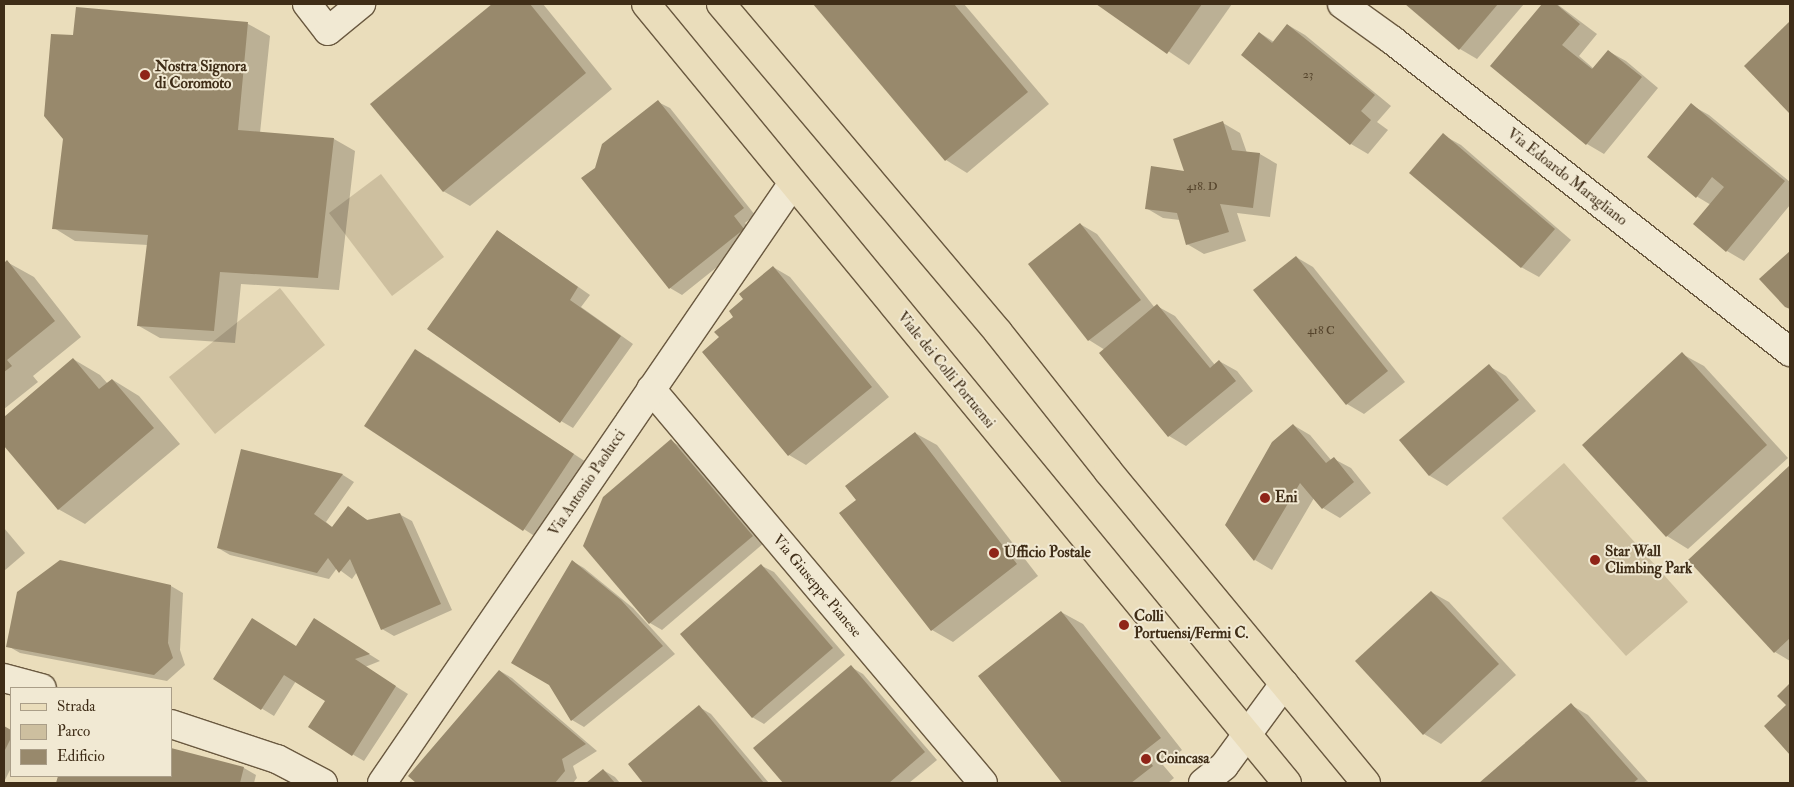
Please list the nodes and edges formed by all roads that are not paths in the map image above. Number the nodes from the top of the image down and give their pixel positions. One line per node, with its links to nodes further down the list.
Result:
1 (307, 4): 2 (street)
2 (361, 4)
3 (646, 4): 6 (main road, Viale dei Colli Portuensi)
4 (721, 4): 10 (main road)
5 (1342, 4): 7 (street, Via Edoardo Maragliano)
6 (793, 183): 8 (street, Via Antonio Paolucci); 13 (main road, Viale dei Colli Portuensi)
7 (1790, 352)
8 (652, 389): 15 (street, Via Antonio Paolucci); 16 (street, Via Giuseppe Pianese)
9 (4, 678): 11 (street)
10 (1284, 684): 13 (street); 19 (main road)
11 (38, 687)
12 (172, 724): 14 (street)
13 (1247, 736): 17 (street); 18 (main road, Viale dei Colli Portuensi)
14 (323, 783)
15 (382, 783)
16 (982, 783)
17 (1203, 783)
18 (1287, 783)
19 (1366, 783)

